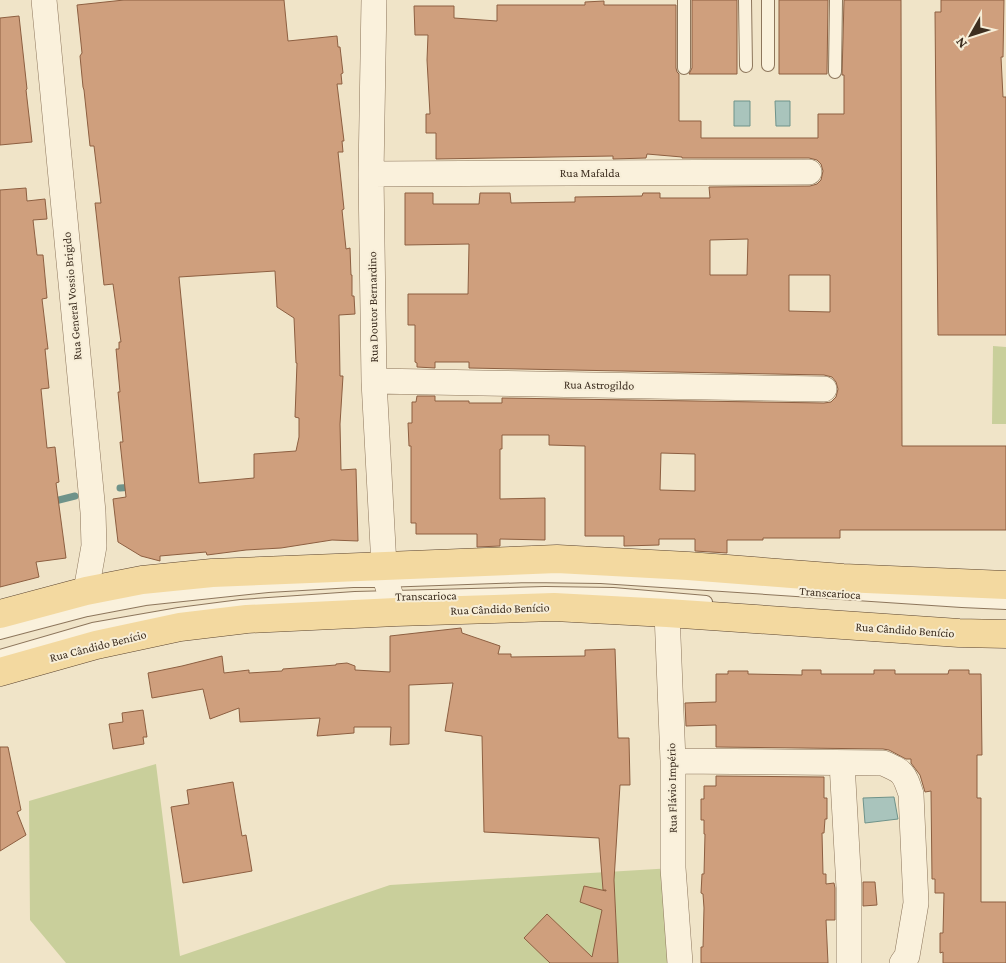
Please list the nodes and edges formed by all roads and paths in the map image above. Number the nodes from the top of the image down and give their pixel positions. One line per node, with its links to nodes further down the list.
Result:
1 (44, 0): 17 (street, Rua General Vossio Brigido)
2 (374, 0): 12 (street, Rua Doutor Bernardino)
3 (684, 0): 9 (lane)
4 (745, 0): 8 (lane)
5 (768, 0): 7 (lane)
6 (836, 0): 10 (lane)
7 (768, 65)
8 (746, 66)
9 (684, 68)
10 (835, 72)
11 (809, 172): 12 (street, Rua Mafalda)
12 (371, 174): 13 (street, Rua Doutor Bernardino)
13 (374, 381): 14 (street, Rua Astrogildo); 16 (street, Rua Doutor Bernardino)
14 (824, 390)
15 (1006, 585): 16 (main road, Rua Cândido Benício)
16 (389, 589): 17 (main road, Rua Cândido Benício); 18 (lane, Transcarioca); 19 (lane, Transcarioca); 21 (main road, Rua Cândido Benício); 24 (lane, Transcarioca); 26 (lane, Transcarioca); 27 (main road, Rua Cândido Benício)
17 (86, 591): 22 (main road, Rua Cândido Benício)
18 (1006, 603)
19 (722, 604)
20 (760, 607): 23 (lane, Transcarioca)
21 (667, 613): 25 (main road, Rua Cândido Benício); 28 (street, Rua Flávio Império)
22 (0, 614)
23 (950, 620)
24 (0, 633)
25 (1006, 634)
26 (0, 656)
27 (0, 672)
28 (673, 761): 29 (street); 30 (street, Rua Flávio Império)
29 (842, 763): 31 (street); 32 (street)
30 (680, 963)
31 (849, 963)
32 (902, 963)

